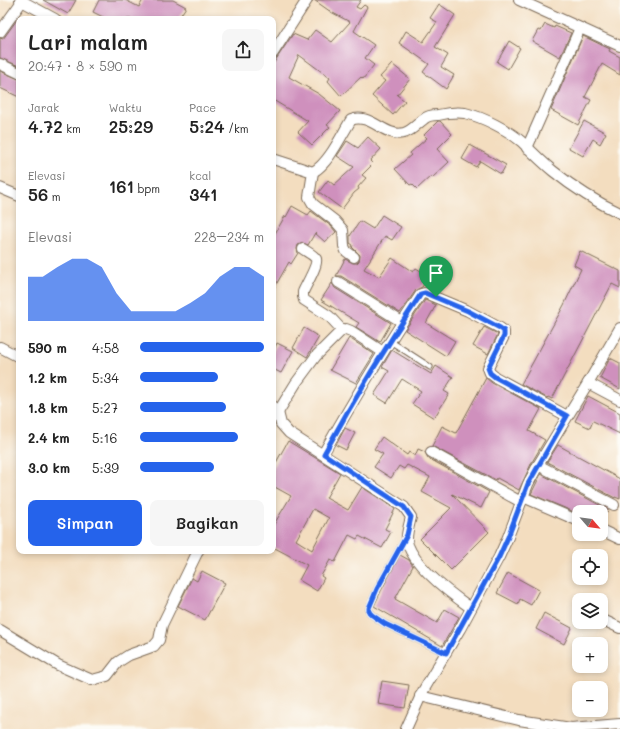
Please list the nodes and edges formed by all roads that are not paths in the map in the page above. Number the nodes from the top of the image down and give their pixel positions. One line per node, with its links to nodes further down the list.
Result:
1 (21, 0): 4 (street); 6 (street)
2 (307, 0): 8 (street)
3 (522, 1): 5 (street)
4 (50, 16)
5 (580, 28): 7 (street); 11 (street)
6 (0, 32)
7 (620, 46)
8 (276, 48)
9 (0, 64): 10 (street)
10 (16, 72)
11 (528, 148): 13 (street); 16 (street)
12 (276, 160): 13 (street)
13 (313, 172): 18 (street)
14 (0, 188): 15 (street)
15 (16, 195)
16 (620, 212)
17 (303, 249): 22 (street)
18 (354, 257)
19 (338, 282): 20 (street)
20 (402, 322): 23 (street); 32 (street)
21 (620, 328): 28 (street)
22 (342, 330): 25 (street); 30 (street)
23 (390, 341): 25 (street); 27 (lane)
24 (0, 347): 26 (street)
25 (383, 352): 34 (street)
26 (16, 355)
27 (430, 367)
28 (588, 383): 29 (street); 32 (street)
29 (620, 400)
30 (276, 412)
31 (276, 415): 34 (street)
32 (567, 416): 35 (street)
33 (431, 452): 36 (street)
34 (324, 454): 40 (street)
35 (538, 465): 36 (street); 37 (street)
36 (522, 500): 38 (street); 43 (street)
37 (614, 505)
38 (572, 518)
39 (608, 533): 41 (street)
40 (407, 535): 43 (street); 47 (lane)
41 (620, 538)
42 (197, 554): 46 (street)
43 (471, 608): 47 (street)
44 (608, 622): 45 (street)
45 (619, 626)
46 (0, 630)
47 (446, 653): 48 (street)
48 (421, 694): 49 (street); 50 (street)
49 (620, 724)
50 (406, 729)

